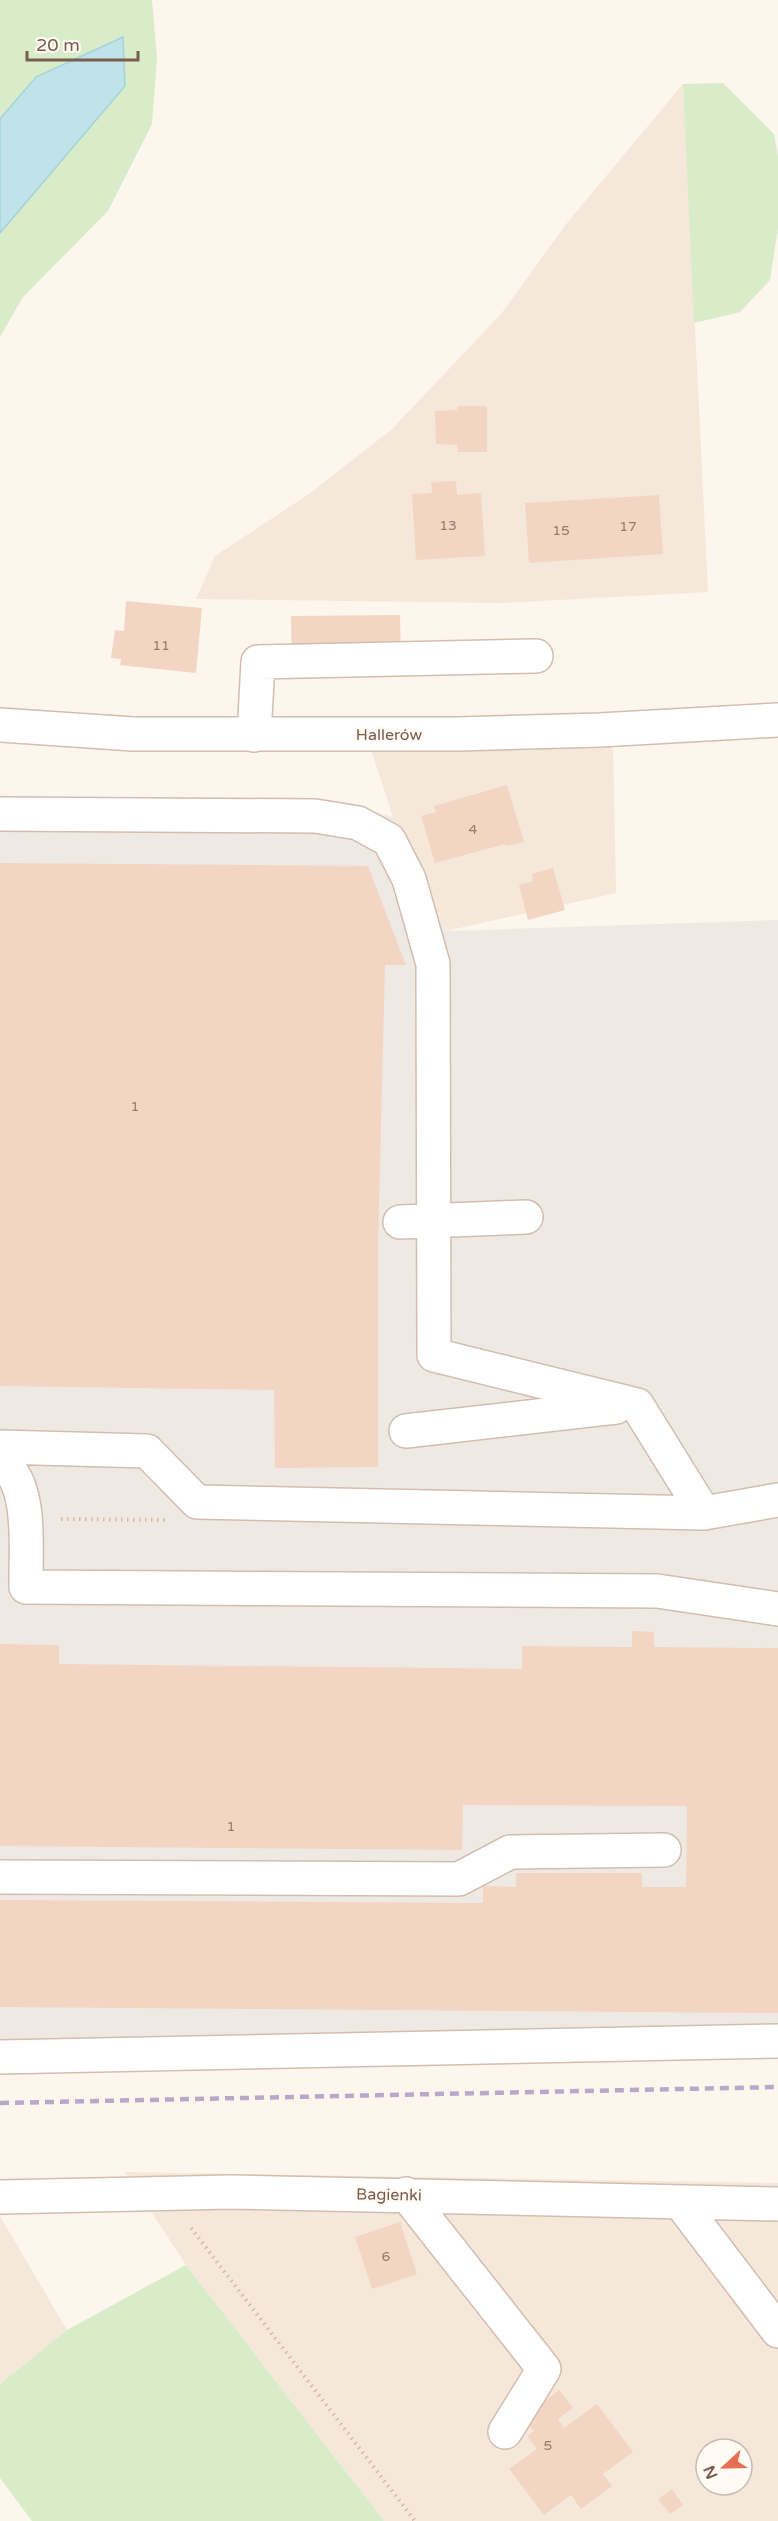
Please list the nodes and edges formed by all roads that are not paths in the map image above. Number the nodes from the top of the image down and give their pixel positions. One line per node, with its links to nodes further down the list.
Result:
1 (536, 656): 4 (street)
2 (778, 720): 4 (street, Hallerów)
3 (0, 725): 4 (street, Hallerów)
4 (254, 735)
5 (0, 814): 7 (street)
6 (526, 1217): 7 (street)
7 (434, 1221): 8 (street); 9 (street)
8 (400, 1222)
9 (637, 1405): 10 (street); 14 (street)
10 (406, 1431)
11 (0, 1447): 14 (street)
12 (0, 1462): 15 (street)
13 (778, 1500): 14 (street)
14 (704, 1513)
15 (13, 1590): 16 (street)
16 (778, 1609)
17 (664, 1850): 18 (street)
18 (0, 1876)
19 (778, 2041): 20 (street)
20 (0, 2057)
21 (406, 2194): 22 (street, Bagienki); 23 (street, Bagienki); 26 (street)
22 (0, 2197)
23 (680, 2202): 24 (street, Bagienki); 25 (street)
24 (778, 2204)
25 (778, 2331)
26 (505, 2432)

